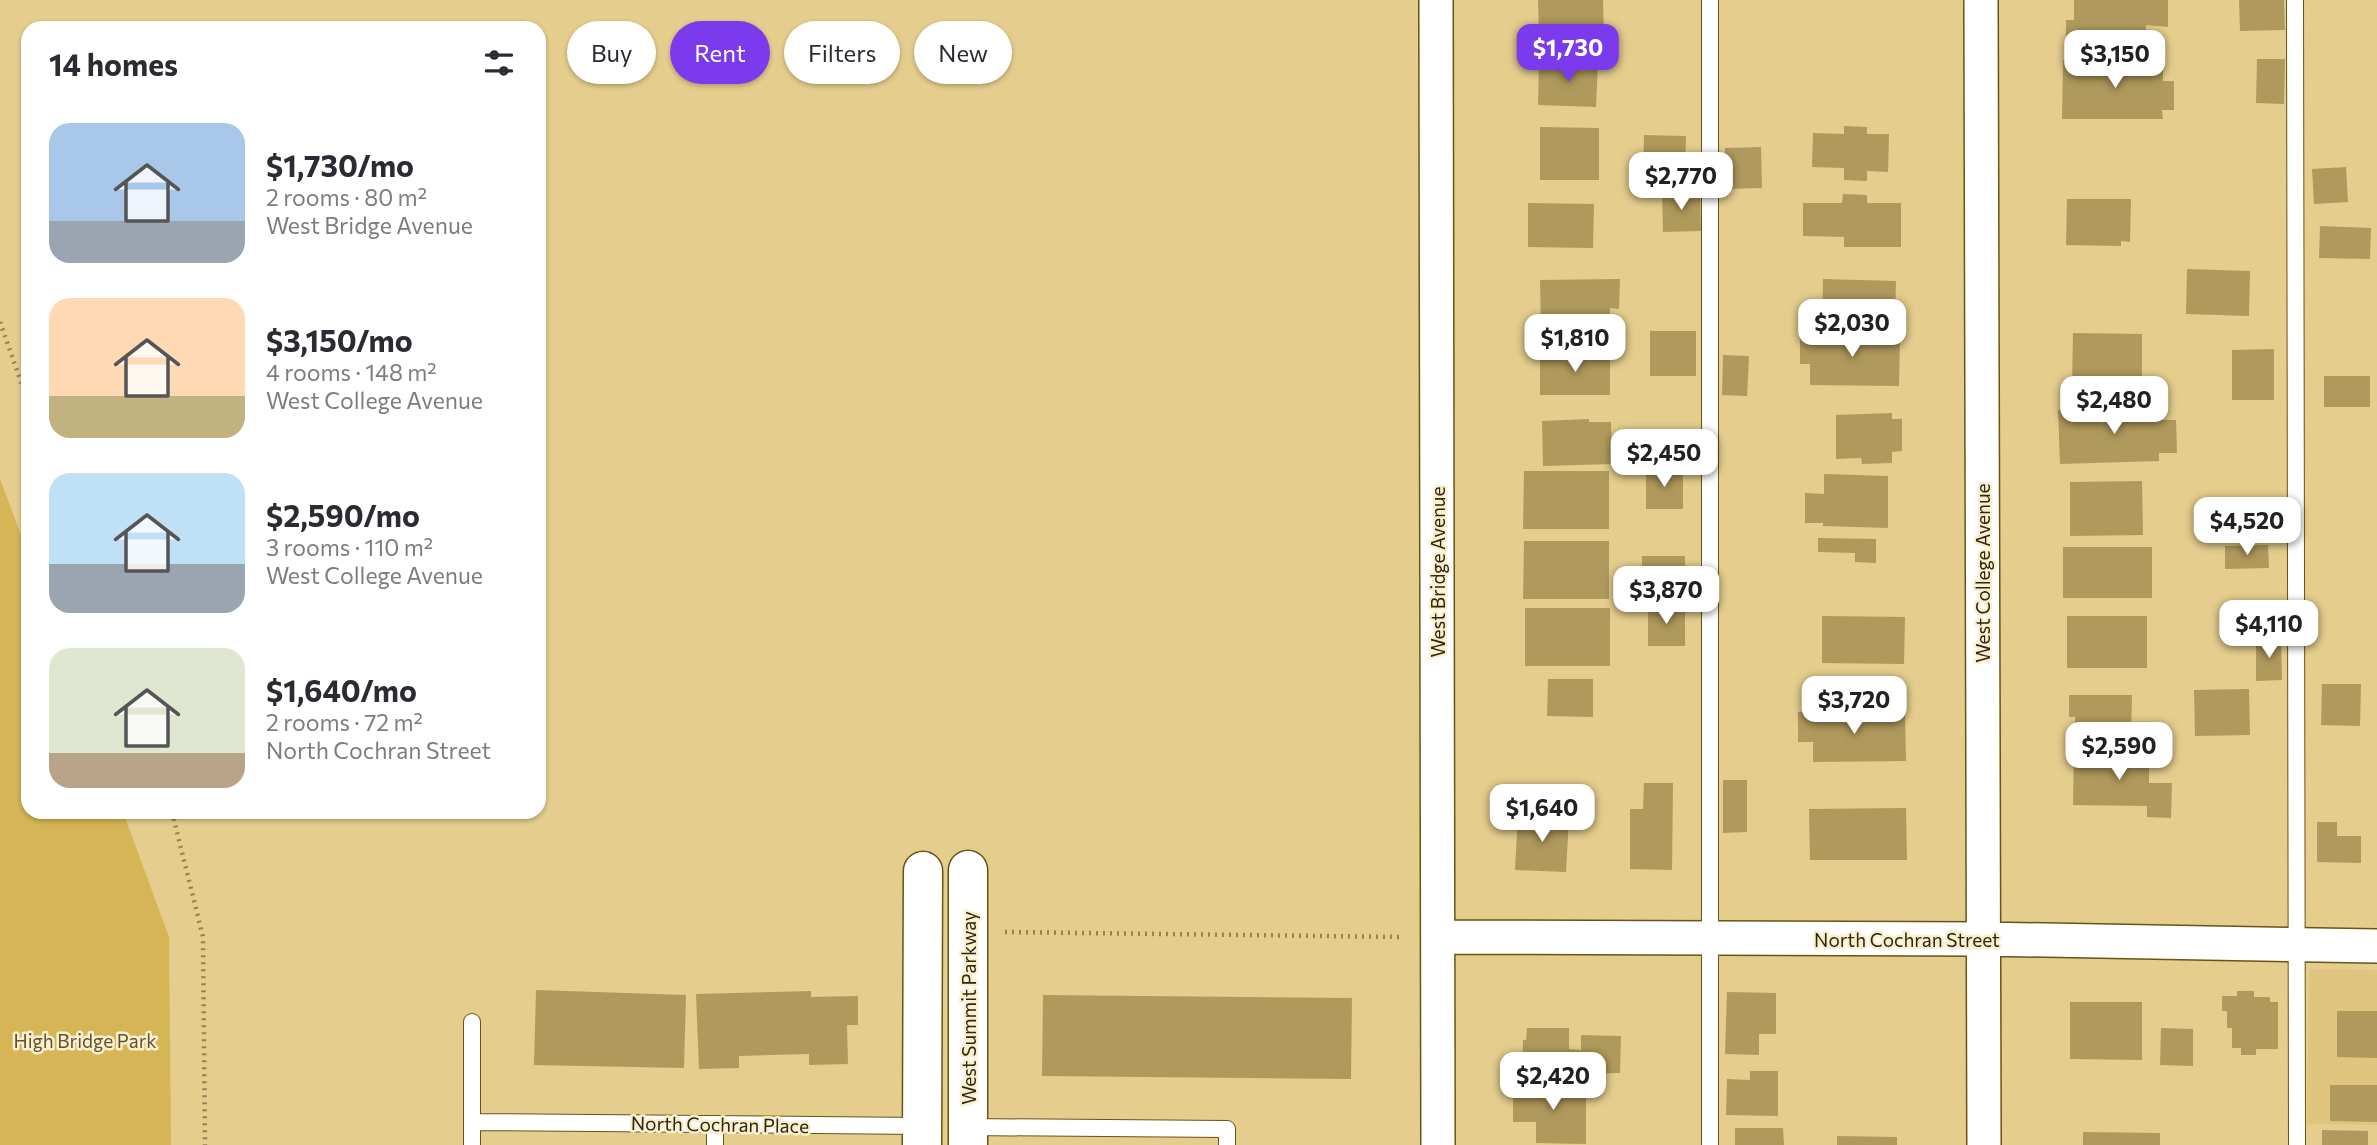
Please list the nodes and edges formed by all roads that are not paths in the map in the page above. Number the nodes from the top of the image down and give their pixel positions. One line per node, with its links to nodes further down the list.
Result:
1 (1436, 0): 7 (street, West Bridge Avenue)
2 (1710, 0): 8 (lane)
3 (1981, 0): 9 (street, West College Avenue)
4 (2295, 0): 10 (lane)
5 (968, 870): 16 (street, West Summit Parkway)
6 (923, 871): 15 (street)
7 (1438, 937): 8 (street, North Cochran Street); 20 (street, West Bridge Avenue)
8 (1709, 939): 9 (street, North Cochran Street); 21 (lane)
9 (1983, 939): 10 (street, North Cochran Street); 22 (street, West College Avenue)
10 (2296, 946): 11 (street, North Cochran Street); 23 (lane)
11 (2377, 946)
12 (472, 1022): 13 (lane)
13 (472, 1122): 14 (lane, North Cochran Place); 17 (lane)
14 (715, 1124): 15 (lane, North Cochran Place); 18 (lane)
15 (922, 1136): 16 (street, North Cochran Place)
16 (968, 1136): 19 (lane)
17 (472, 1145)
18 (715, 1145)
19 (1227, 1145)
20 (1438, 1145)
21 (1710, 1145)
22 (1984, 1145)
23 (2297, 1145)

